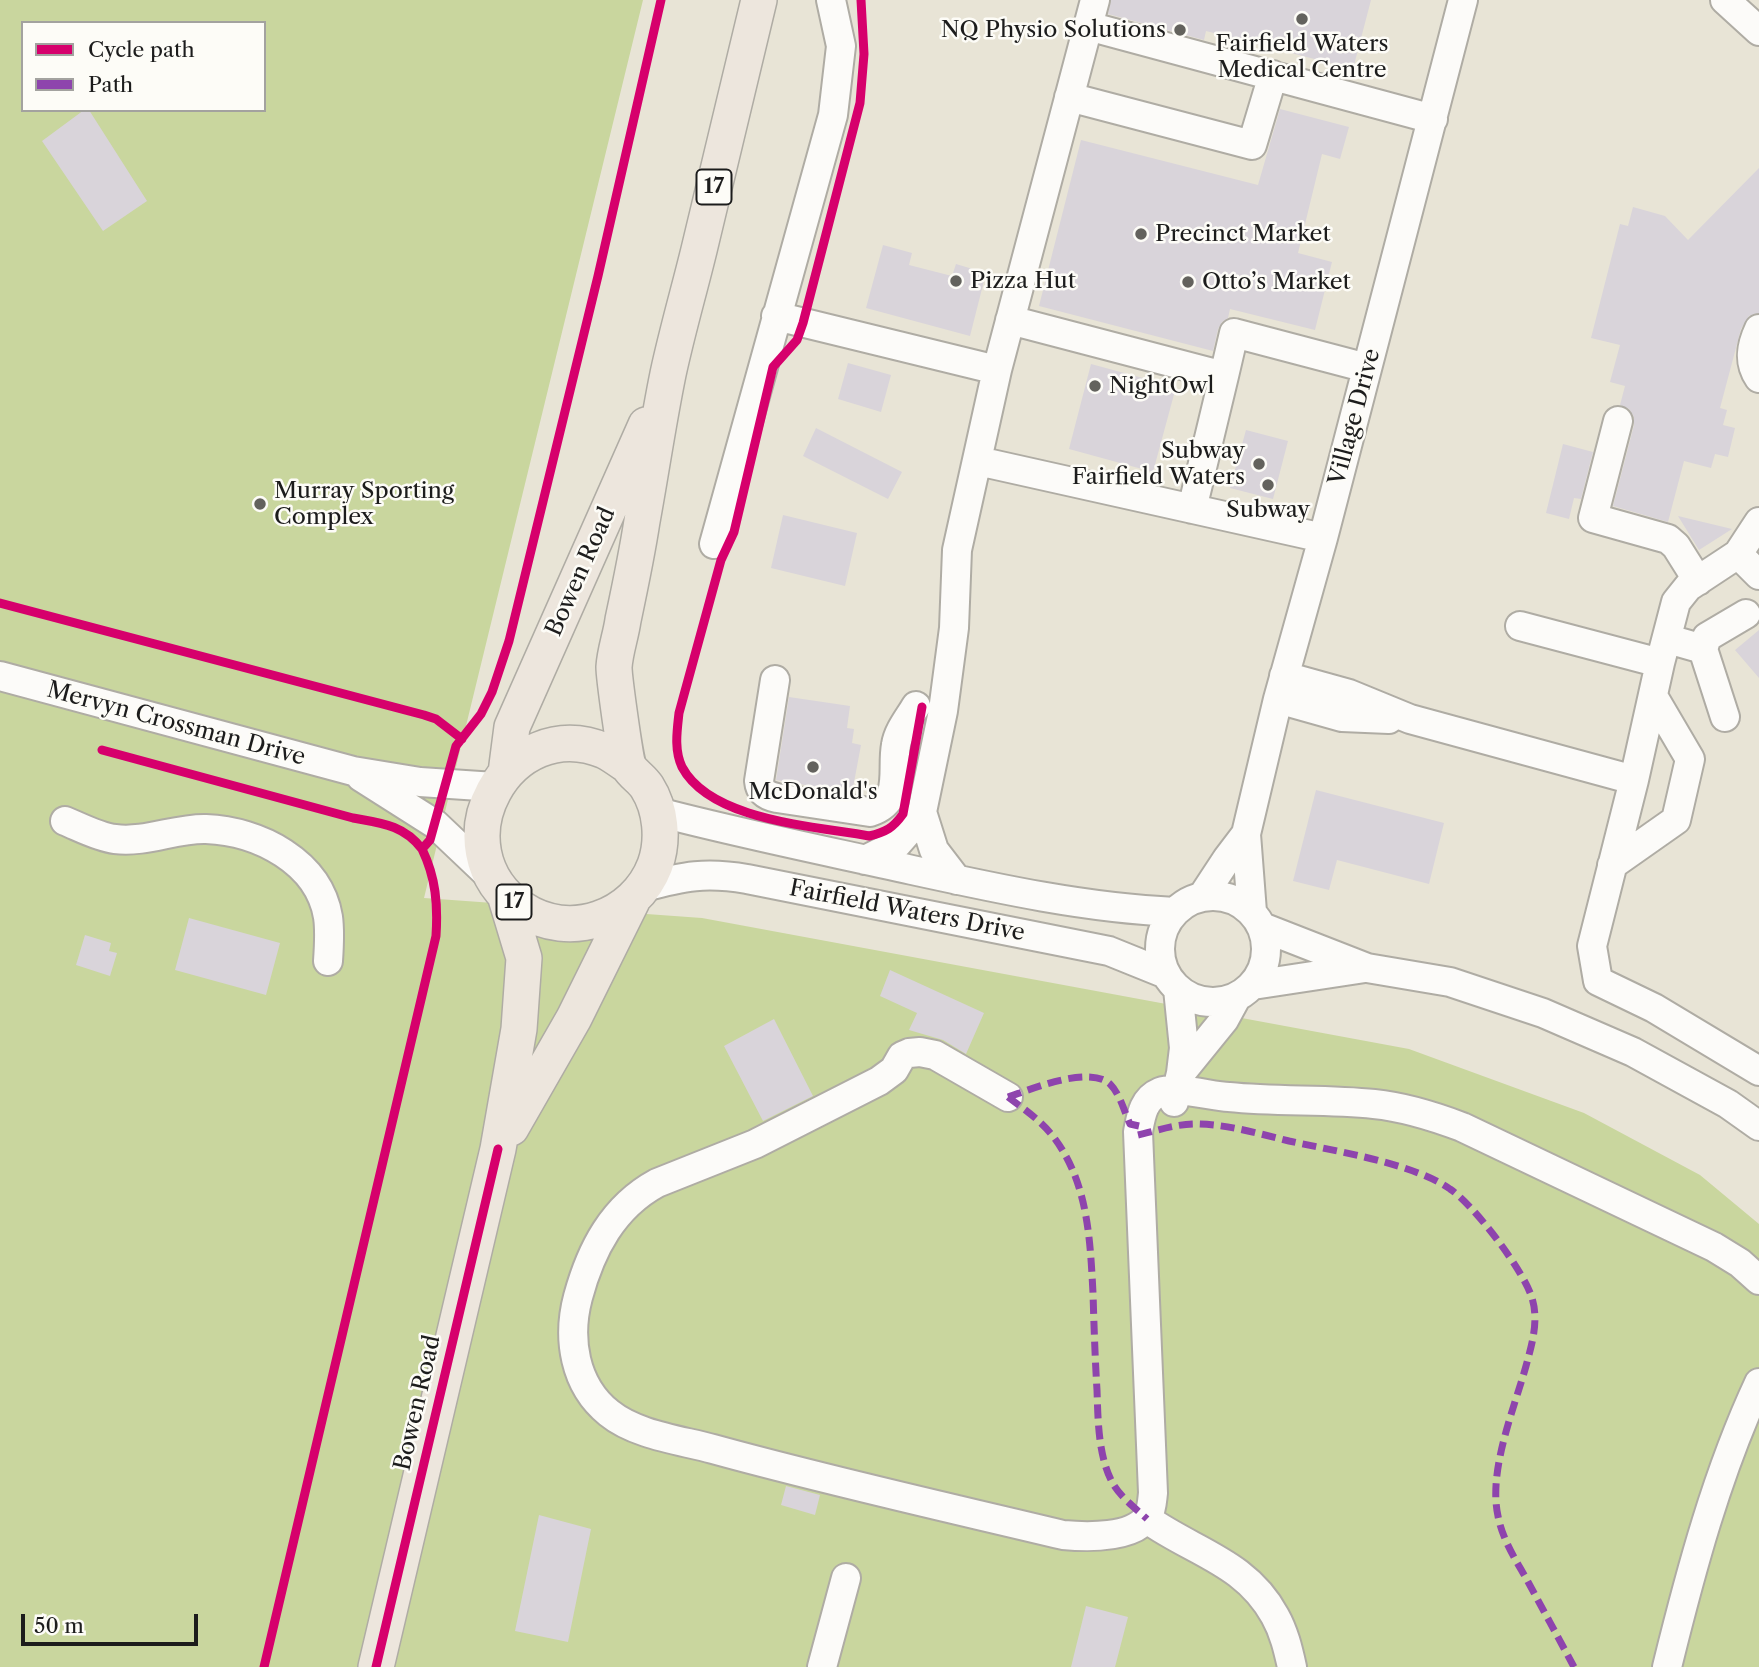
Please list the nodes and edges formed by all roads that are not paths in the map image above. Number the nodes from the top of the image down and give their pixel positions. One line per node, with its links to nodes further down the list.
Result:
1 (759, 0): 15 (main road, Bowen Road / 17)
2 (831, 0): 10 (street)
3 (1463, 0): 9 (street, Village Drive)
4 (1725, 0): 6 (street)
5 (1092, 13): 7 (street); 8 (street)
6 (1759, 31)
7 (1273, 75): 8 (street); 9 (street)
8 (1069, 97): 11 (street)
9 (1433, 119): 13 (street, Village Drive)
10 (776, 316): 14 (street); 23 (street)
11 (1010, 320): 14 (street); 16 (street)
12 (1759, 330): 17 (street)
13 (1367, 368): 16 (street); 22 (street, Village Drive)
14 (997, 370): 19 (street)
15 (668, 374): 37 (main road, Bowen Road / 17); 39 (main road, Bowen Road / 17)
16 (1224, 376): 20 (street)
17 (1759, 378)
18 (1618, 421): 26 (street)
19 (978, 461): 20 (street); 42 (street)
20 (1192, 509): 22 (street)
21 (1759, 522): 24 (street)
22 (1323, 538): 33 (street, Village Drive)
23 (715, 544)
24 (1738, 554): 25 (street); 26 (street)
25 (1759, 575)
26 (1698, 581): 30 (street)
27 (1746, 614): 29 (street)
28 (1520, 626): 30 (street)
29 (1703, 649): 30 (street); 36 (street)
30 (1664, 651): 34 (street)
31 (0, 676): 38 (street, Mervyn Crossman Drive)
32 (775, 680): 35 (street)
33 (1281, 688): 40 (street); 44 (street, Village Drive)
34 (1653, 696): 40 (street); 46 (street)
35 (916, 706)
36 (1725, 717)
37 (628, 766): 39 (main road, Bowen Road / 17); 41 (main road, Bowen Road / 17)
38 (352, 771): 39 (street, Mervyn Crossman Drive); 48 (street, Mervyn Crossman Drive)
39 (500, 780): 48 (main road, Bowen Road / 17)
40 (1634, 780): 46 (street)
41 (658, 812): 45 (street, Fairfield Waters Drive); 49 (main road, Bowen Road / 17)
42 (922, 812): 45 (street); 47 (street)
43 (65, 821): 53 (street)
44 (1246, 834): 50 (street, Village Drive); 52 (street, Village Drive)
45 (865, 860): 47 (street, Fairfield Waters Drive)
46 (1612, 865): 57 (street)
47 (957, 880): 51 (street, Fairfield Waters Drive)
48 (499, 887): 49 (main road, 17); 61 (main road, Bowen Road / 17)
49 (638, 894): 55 (street, Fairfield Waters Drive); 61 (main road, Bowen Road / 17)
50 (1202, 897): 51 (street); 52 (street)
51 (1175, 912): 55 (street)
52 (1257, 919): 54 (street); 56 (street)
53 (328, 961)
54 (1367, 968): 56 (street); 60 (street)
55 (1172, 981): 56 (street); 58 (street)
56 (1245, 991): 58 (street)
57 (1759, 1072)
58 (1177, 1089): 62 (street); 64 (street)
59 (1008, 1097): 64 (street)
60 (1759, 1126)
61 (498, 1149): 66 (main road, Bowen Road / 17)
62 (1759, 1280)
63 (1759, 1382): 69 (street)
64 (1147, 1519): 68 (street)
65 (846, 1578): 67 (street)
66 (376, 1667)
67 (822, 1667)
68 (1292, 1667)
69 (1667, 1667)

